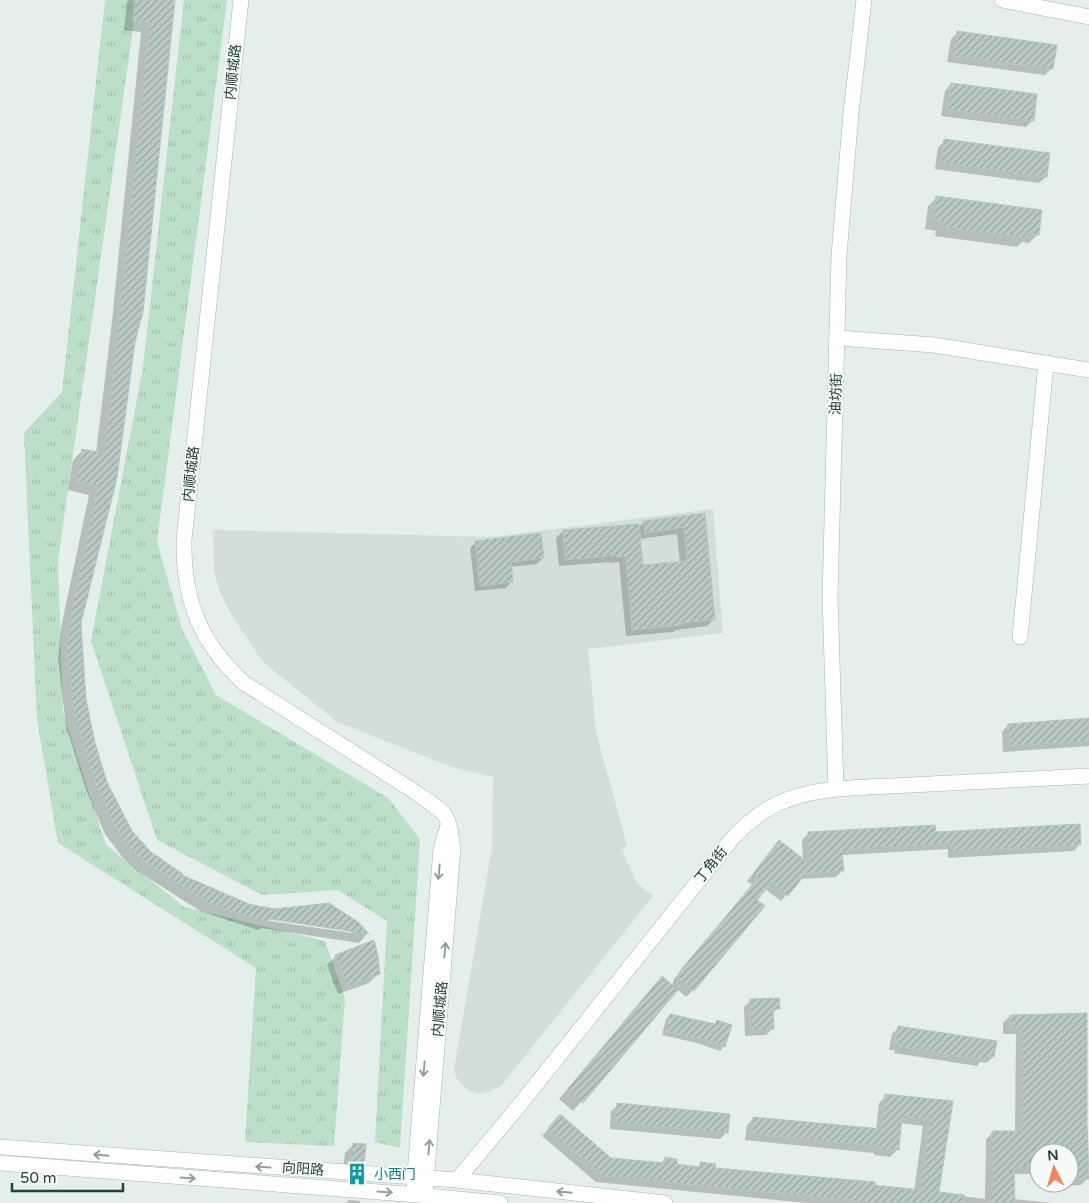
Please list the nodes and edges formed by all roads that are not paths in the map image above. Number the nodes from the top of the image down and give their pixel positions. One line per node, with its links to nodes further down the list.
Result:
1 (241, 0): 13 (street, 内顺城路)
2 (864, 0): 5 (street, 油坊街)
3 (1002, 0): 4 (street)
4 (1089, 17)
5 (838, 338): 6 (street); 10 (street, 油坊街)
6 (1046, 363): 7 (street); 8 (street)
7 (1089, 370)
8 (1020, 637)
9 (1089, 776): 10 (street, 丁角街)
10 (836, 789): 14 (street, 丁角街)
11 (0, 1147): 13 (street, 向阳路, one-way to 11)
12 (0, 1163): 15 (street, 向阳路, one-way to 15)
13 (421, 1178): 14 (street, 向阳路); 15 (street, 内顺城路)
14 (457, 1180): 17 (street, 向阳路, one-way to 14)
15 (419, 1197): 16 (street, 向阳路)
16 (500, 1203)
17 (665, 1203)

